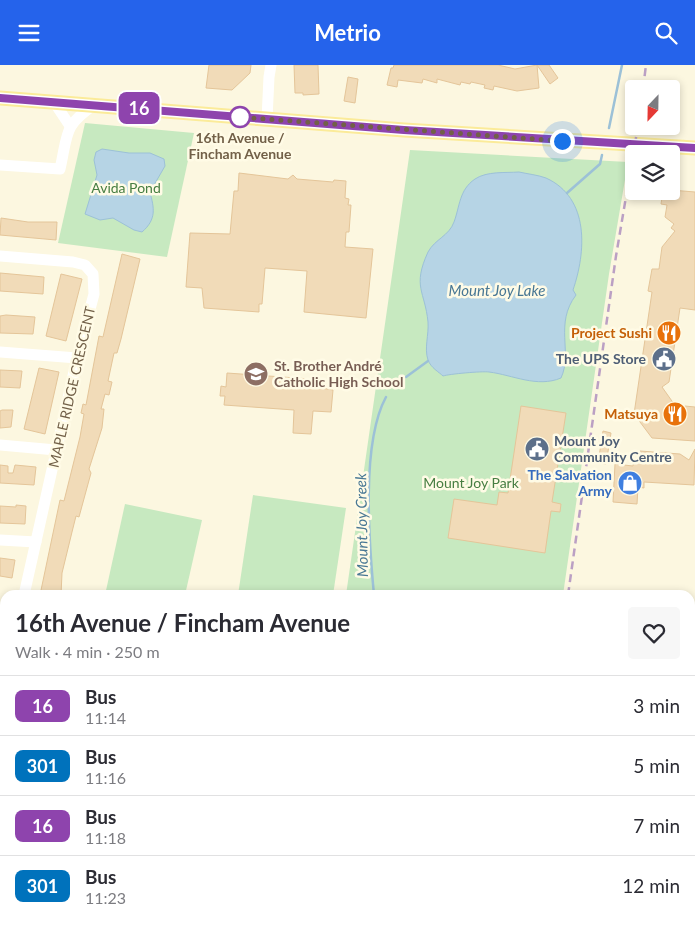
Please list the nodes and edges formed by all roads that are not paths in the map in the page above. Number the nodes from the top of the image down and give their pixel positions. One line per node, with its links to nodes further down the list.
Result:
1 (271, 65): 5 (street)
2 (0, 98): 3 (main road)
3 (54, 102): 4 (main road); 6 (street)
4 (94, 105): 5 (main road); 6 (street)
5 (267, 119): 7 (main road)
6 (70, 126): 8 (street)
7 (695, 148)
8 (0, 165)
9 (0, 257): 11 (street, MAPLE RIDGE CRESCENT)
10 (0, 352): 11 (street)
11 (77, 358): 13 (street, MAPLE RIDGE CRESCENT)
12 (0, 445): 13 (street)
13 (56, 450): 15 (street, MAPLE RIDGE CRESCENT)
14 (0, 540): 15 (street)
15 (36, 542): 16 (street, MAPLE RIDGE CRESCENT)
16 (25, 590)

